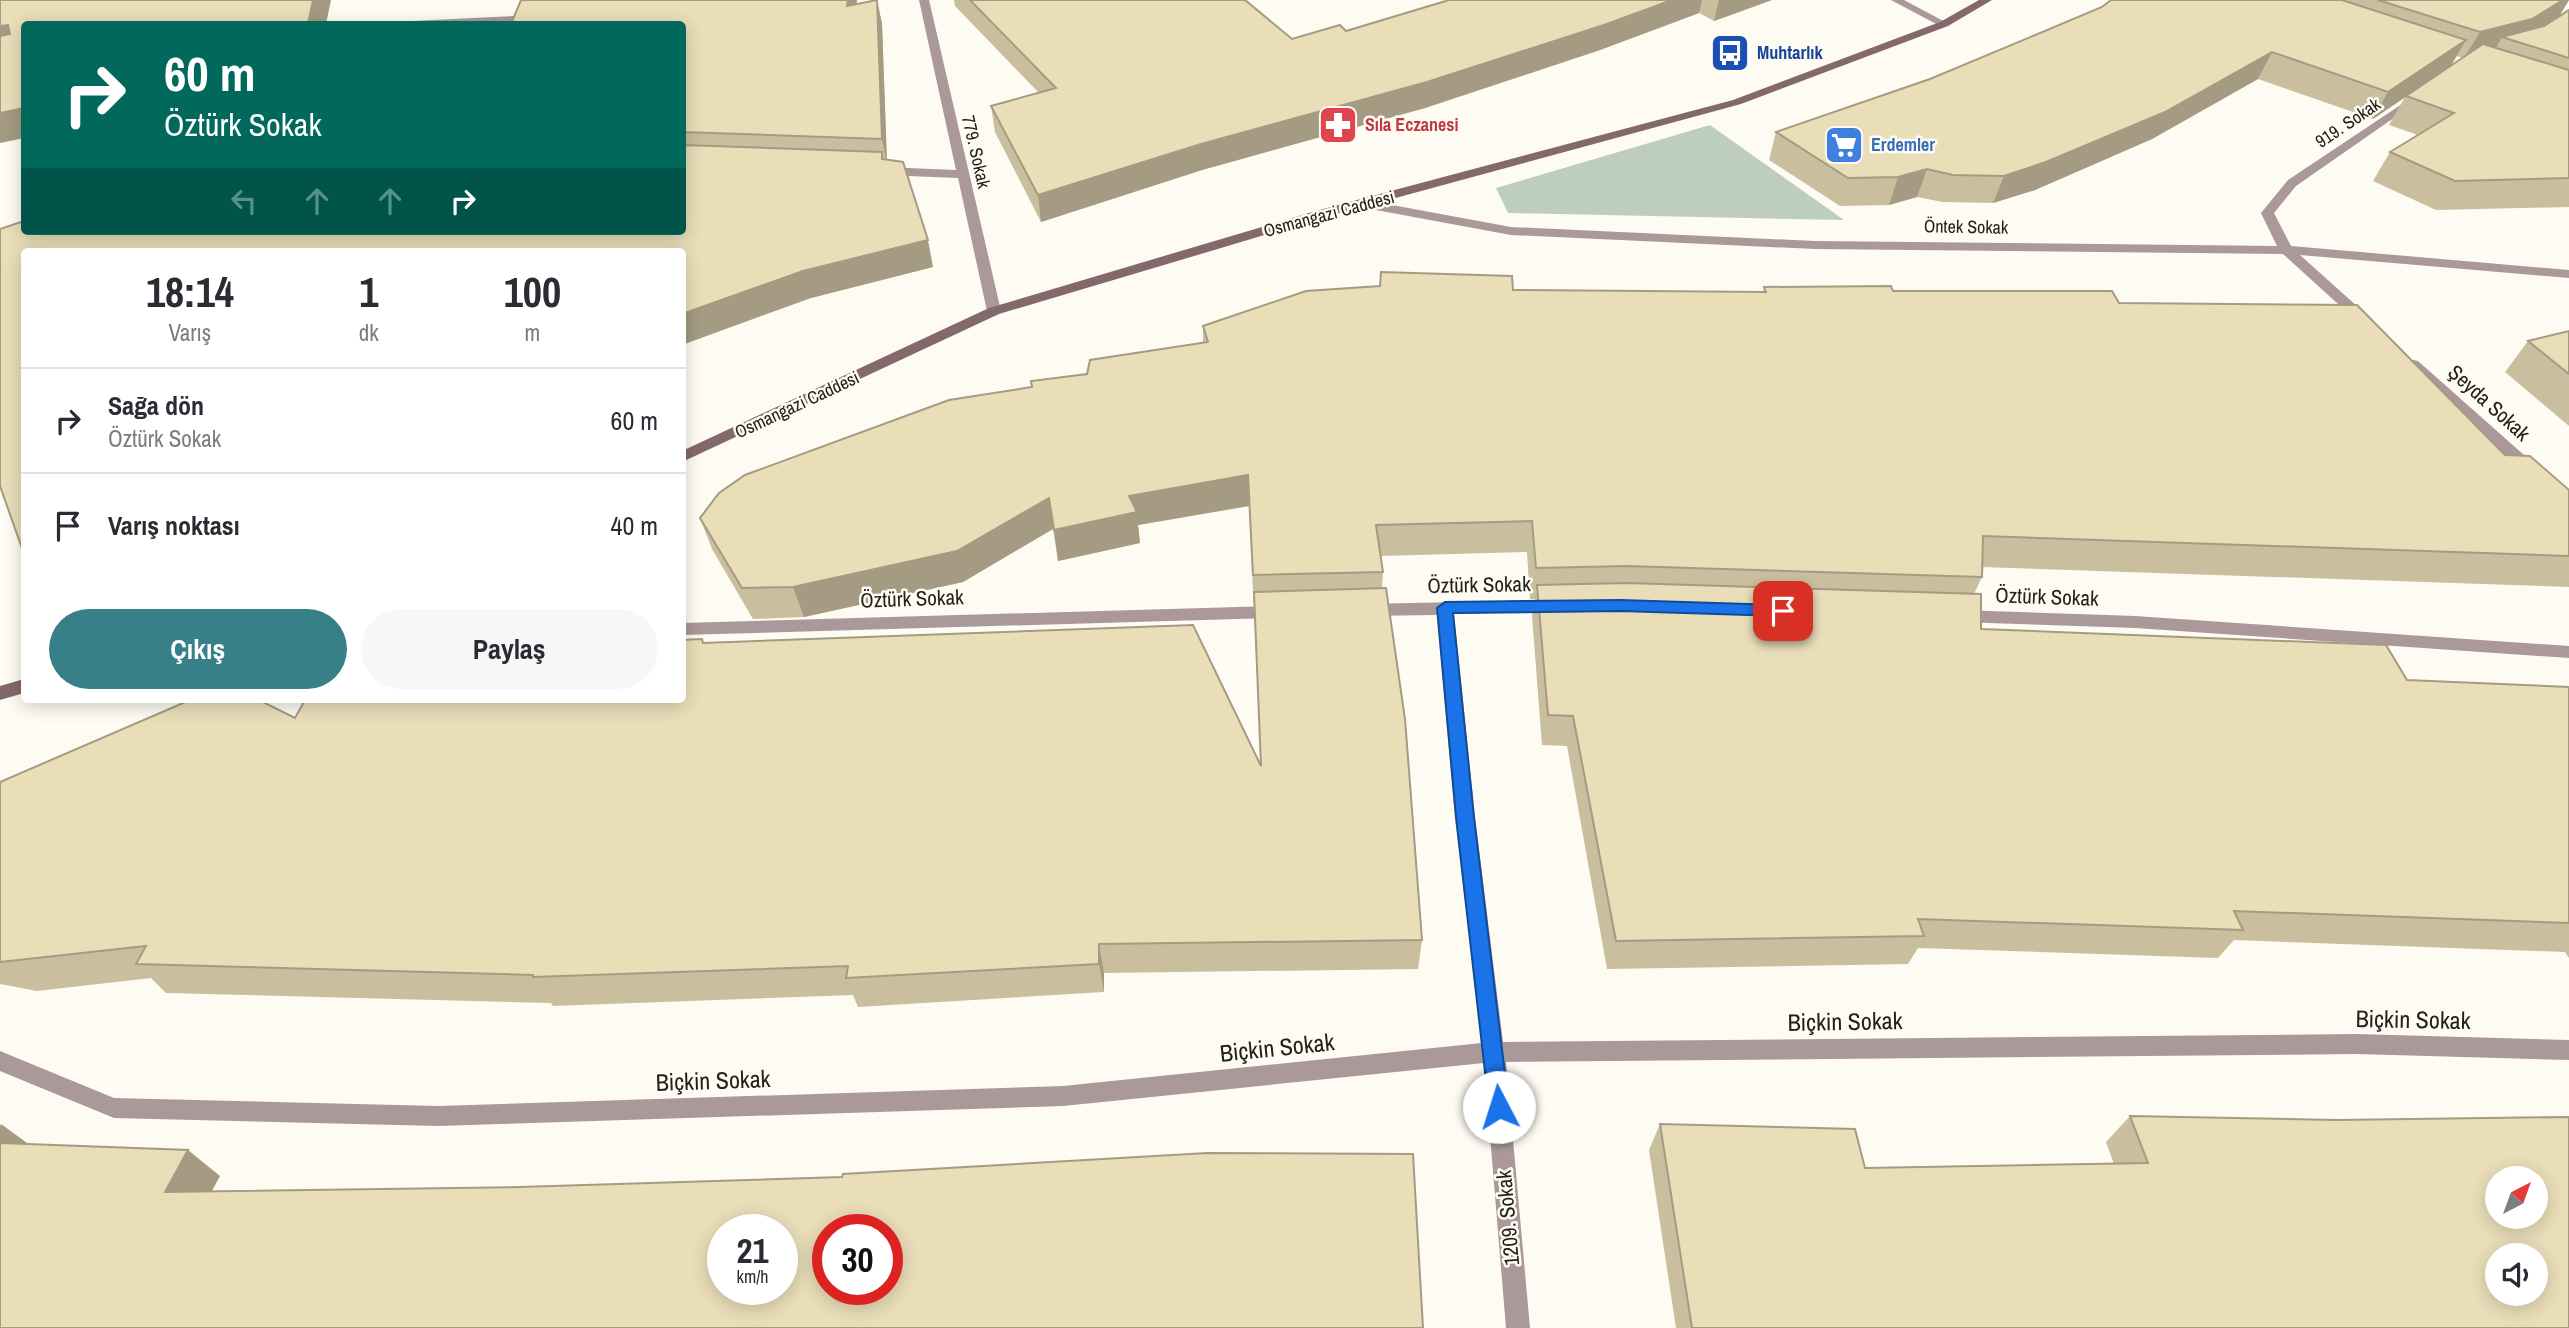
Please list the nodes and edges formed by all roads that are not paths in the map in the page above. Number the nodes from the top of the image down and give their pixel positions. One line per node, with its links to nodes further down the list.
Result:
1 (924, 0): 9 (street, 779. Sokak)
2 (1896, 0): 6 (street)
3 (1987, 0): 6 (main road, Osmangazi Caddesi)
4 (547, 18): 5 (street)
5 (480, 21)
6 (1944, 24): 10 (main road, Osmangazi Caddesi)
7 (2433, 86): 11 (street, 919. Sokak)
8 (870, 171): 9 (street)
9 (963, 174): 13 (street, 779. Sokak)
10 (1365, 204): 11 (street, Öntek Sokak); 13 (main road, Osmangazi Caddesi)
11 (2286, 250): 12 (street, Öntek Sokak); 14 (street)
12 (2569, 274)
13 (994, 311): 16 (main road, Osmangazi Caddesi)
14 (2377, 332)
15 (2397, 350): 17 (street, Şeyda Sokak)
16 (686, 455)
17 (2569, 504)
18 (1579, 606): 19 (street, Öztürk Sokak)
19 (1445, 608): 20 (street, Öztürk Sokak); 28 (street, 1209. Sokak)
20 (1350, 610)
21 (1295, 612): 23 (street, Öztürk Sokak)
22 (1940, 616): 24 (street, Öztürk Sokak)
23 (686, 629)
24 (2569, 652)
25 (21, 688): 26 (main road)
26 (0, 693)
27 (2569, 1050): 28 (street, Biçkin Sokak)
28 (1494, 1052): 29 (street, Biçkin Sokak); 30 (street, 1209. Sokak)
29 (0, 1062)
30 (1518, 1328)

